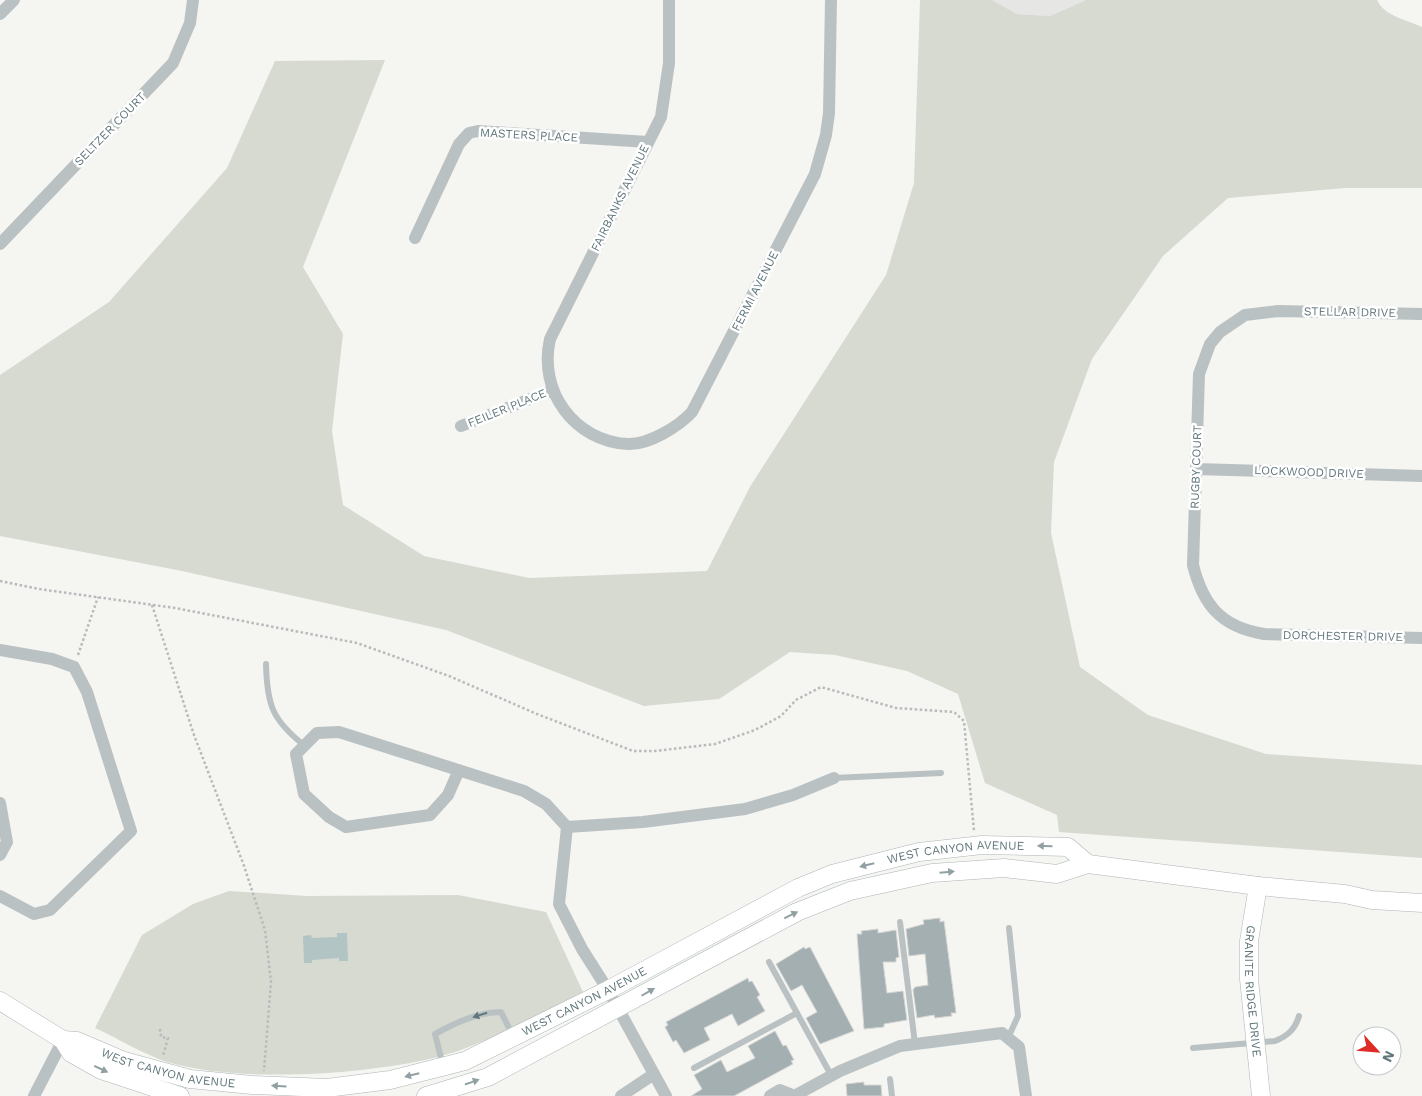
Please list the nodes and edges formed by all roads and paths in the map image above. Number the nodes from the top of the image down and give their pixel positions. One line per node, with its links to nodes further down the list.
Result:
1 (14, 0): 5 (street)
2 (193, 0): 8 (street, SELTZER COURT)
3 (670, 0): 6 (street, FAIRBANKS AVENUE)
4 (831, 0): 11 (street, FERMI AVENUE)
5 (0, 14)
6 (648, 142): 7 (street, MASTERS PLACE); 11 (street, FAIRBANKS AVENUE)
7 (415, 238)
8 (0, 244)
9 (1278, 311): 10 (street, STELLAR DRIVE); 13 (street, RUGBY COURT)
10 (1422, 314)
11 (553, 390): 12 (street, FEILER PLACE)
12 (462, 426)
13 (1196, 469): 14 (street, LOCKWOOD DRIVE); 18 (street, RUGBY COURT)
14 (1422, 476)
15 (0, 581): 16 (path)
16 (98, 597): 17 (path); 22 (path)
17 (152, 604): 29 (path); 56 (path)
18 (1264, 634): 19 (street, DORCHESTER DRIVE)
19 (1422, 638)
20 (0, 650): 22 (street)
21 (266, 664): 23 (lane)
22 (74, 667): 33 (street)
23 (305, 746): 24 (street); 24 (street)
24 (459, 770): 28 (street)
25 (941, 774): 26 (lane)
26 (834, 778): 28 (street)
27 (0, 803): 30 (street)
28 (567, 827): 38 (street)
29 (974, 846): 31 (street, WEST CANYON AVENUE, one-way to 29); 38 (street, WEST CANYON AVENUE, one-way to 38)
30 (0, 855)
31 (1088, 864): 32 (street, WEST CANYON AVENUE); 40 (street, WEST CANYON AVENUE, one-way to 31)
32 (1258, 886): 34 (street, WEST CANYON AVENUE); 48 (street, GRANITE RIDGE DRIVE)
33 (0, 896)
34 (1422, 904)
35 (900, 922): 47 (lane)
36 (1009, 928): 45 (lane)
37 (769, 962): 41 (lane)
38 (608, 990): 40 (street); 44 (street, WEST CANYON AVENUE)
39 (0, 1001): 46 (street, WEST CANYON AVENUE)
40 (618, 1009): 53 (street); 61 (street, WEST CANYON AVENUE, one-way to 40)
41 (797, 1013): 52 (lane); 54 (lane)
42 (1299, 1016): 48 (lane)
43 (160, 1029): 50 (path)
44 (513, 1037): 51 (street, WEST CANYON AVENUE); 51 (lane, one-way to 51)
45 (1008, 1038): 47 (street); 66 (street)
46 (63, 1040): 56 (street, WEST CANYON AVENUE); 59 (street); 60 (street, WEST CANYON AVENUE, one-way to 60)
47 (915, 1044): 54 (street)
48 (1256, 1044): 49 (lane); 67 (street, GRANITE RIDGE DRIVE)
49 (1193, 1048)
50 (163, 1056)
51 (443, 1067): 57 (street, WEST CANYON AVENUE, one-way to 57)
52 (694, 1068)
53 (654, 1074): 62 (street); 63 (street)
54 (831, 1076): 58 (street)
55 (890, 1079): 65 (lane)
56 (263, 1086): 57 (street, WEST CANYON AVENUE, one-way to 56)
57 (328, 1093)
58 (796, 1095): 64 (street)
59 (34, 1096)
60 (180, 1096)
61 (426, 1096)
62 (621, 1096)
63 (666, 1096)
64 (770, 1096)
65 (892, 1096)
66 (1026, 1096)
67 (1261, 1096)

